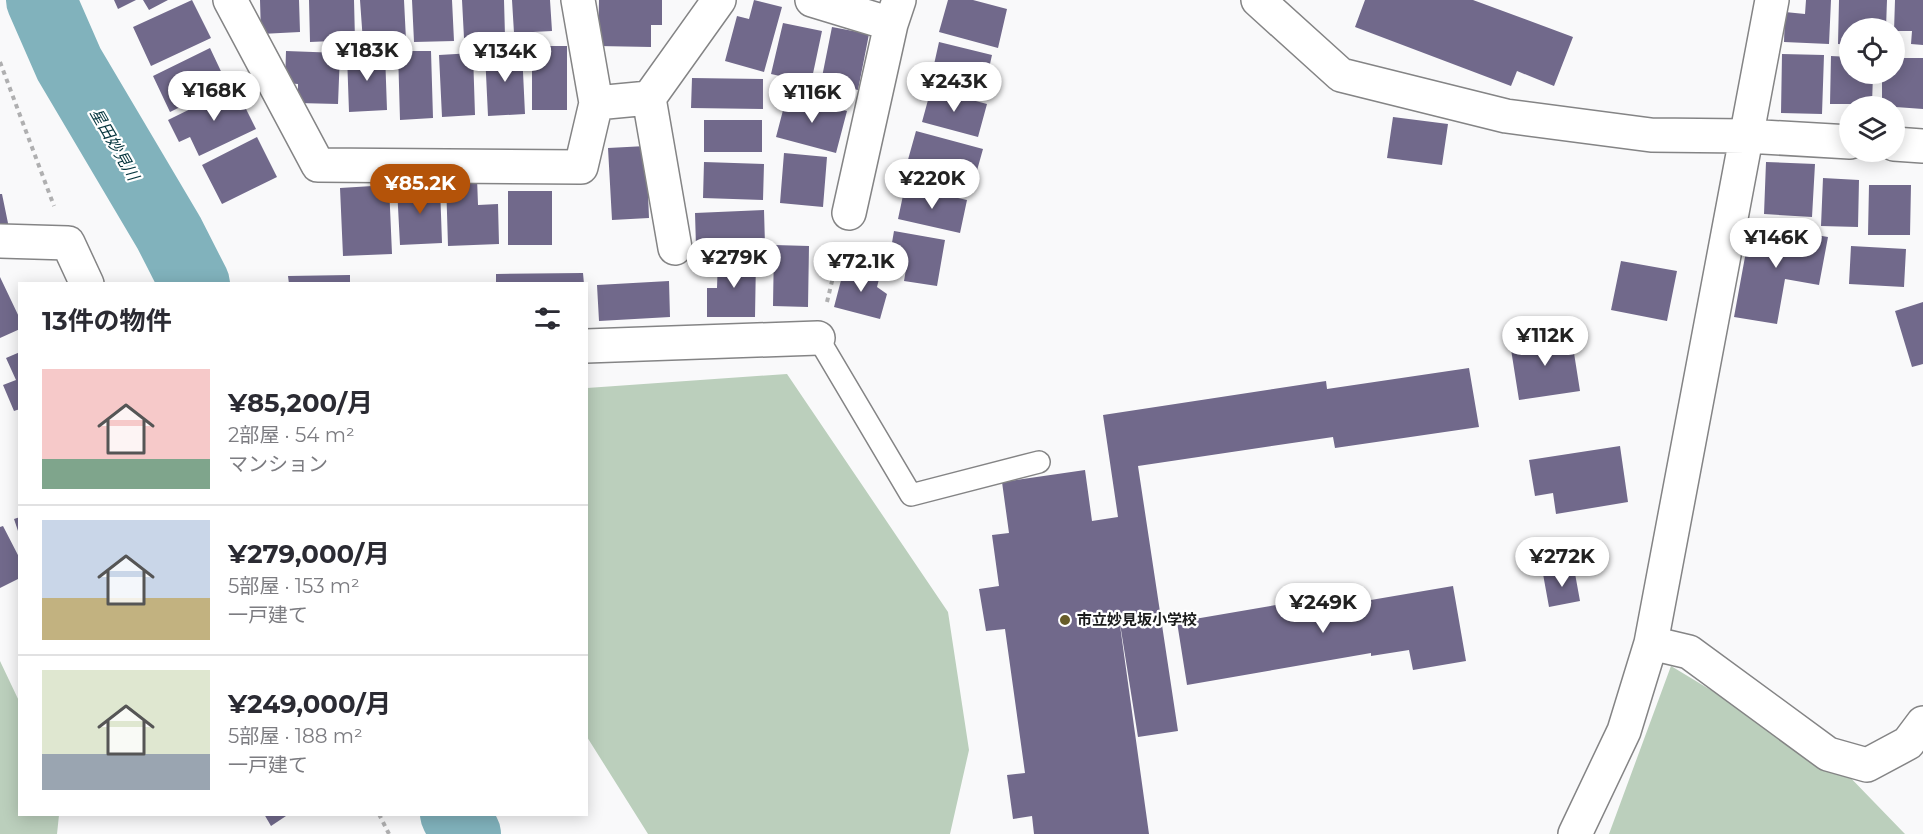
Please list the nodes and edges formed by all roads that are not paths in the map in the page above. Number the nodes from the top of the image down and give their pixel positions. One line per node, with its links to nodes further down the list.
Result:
1 (231, 0): 9 (street)
2 (578, 0): 9 (street)
3 (719, 0): 8 (street)
4 (812, 0): 7 (street)
5 (1258, 0): 10 (street)
6 (1772, 0): 10 (street)
7 (895, 12): 14 (street)
8 (649, 98): 9 (street); 16 (street)
9 (596, 103)
10 (1746, 136): 11 (street); 21 (street)
11 (1839, 141)
12 (1905, 145): 13 (street)
13 (1923, 146)
14 (849, 213)
15 (0, 241): 17 (street)
16 (675, 248)
17 (86, 282)
18 (818, 338): 19 (street); 20 (lane)
19 (588, 346)
20 (1039, 462)
21 (1651, 643): 22 (street); 23 (street)
22 (1923, 723)
23 (1575, 834)

